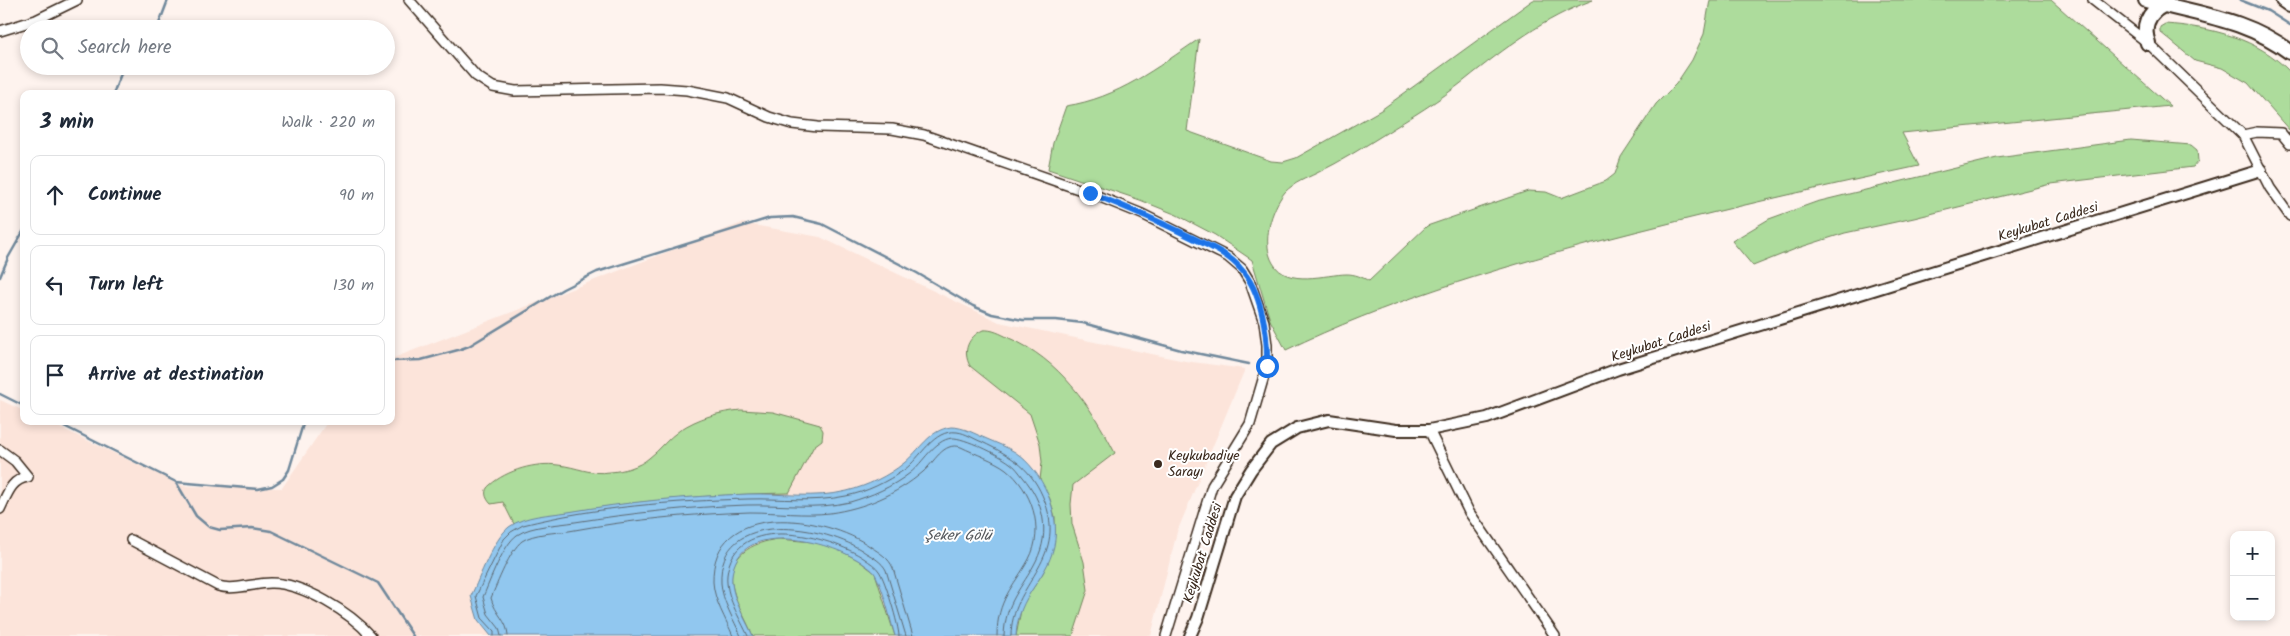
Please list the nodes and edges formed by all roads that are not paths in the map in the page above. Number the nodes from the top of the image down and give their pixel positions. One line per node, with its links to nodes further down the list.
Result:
1 (77, 0): 8 (street)
2 (408, 0): 22 (street)
3 (2094, 0): 11 (street)
4 (2146, 0): 6 (main road)
5 (2283, 0): 7 (main road)
6 (2163, 5): 11 (main road); 12 (main road)
7 (2290, 5)
8 (36, 20)
9 (20, 25): 10 (street)
10 (0, 31)
11 (2148, 43): 13 (street)
12 (2290, 52)
13 (2243, 135): 14 (street); 15 (street)
14 (2290, 144)
15 (2261, 170): 16 (street); 17 (street, Keykubat Caddesi)
16 (2290, 216)
17 (1429, 430): 23 (street, Keykubat Caddesi); 24 (street)
18 (0, 450): 19 (street)
19 (0, 509)
20 (131, 540): 21 (street)
21 (371, 636)
22 (1166, 636)
23 (1190, 636)
24 (1555, 636)

